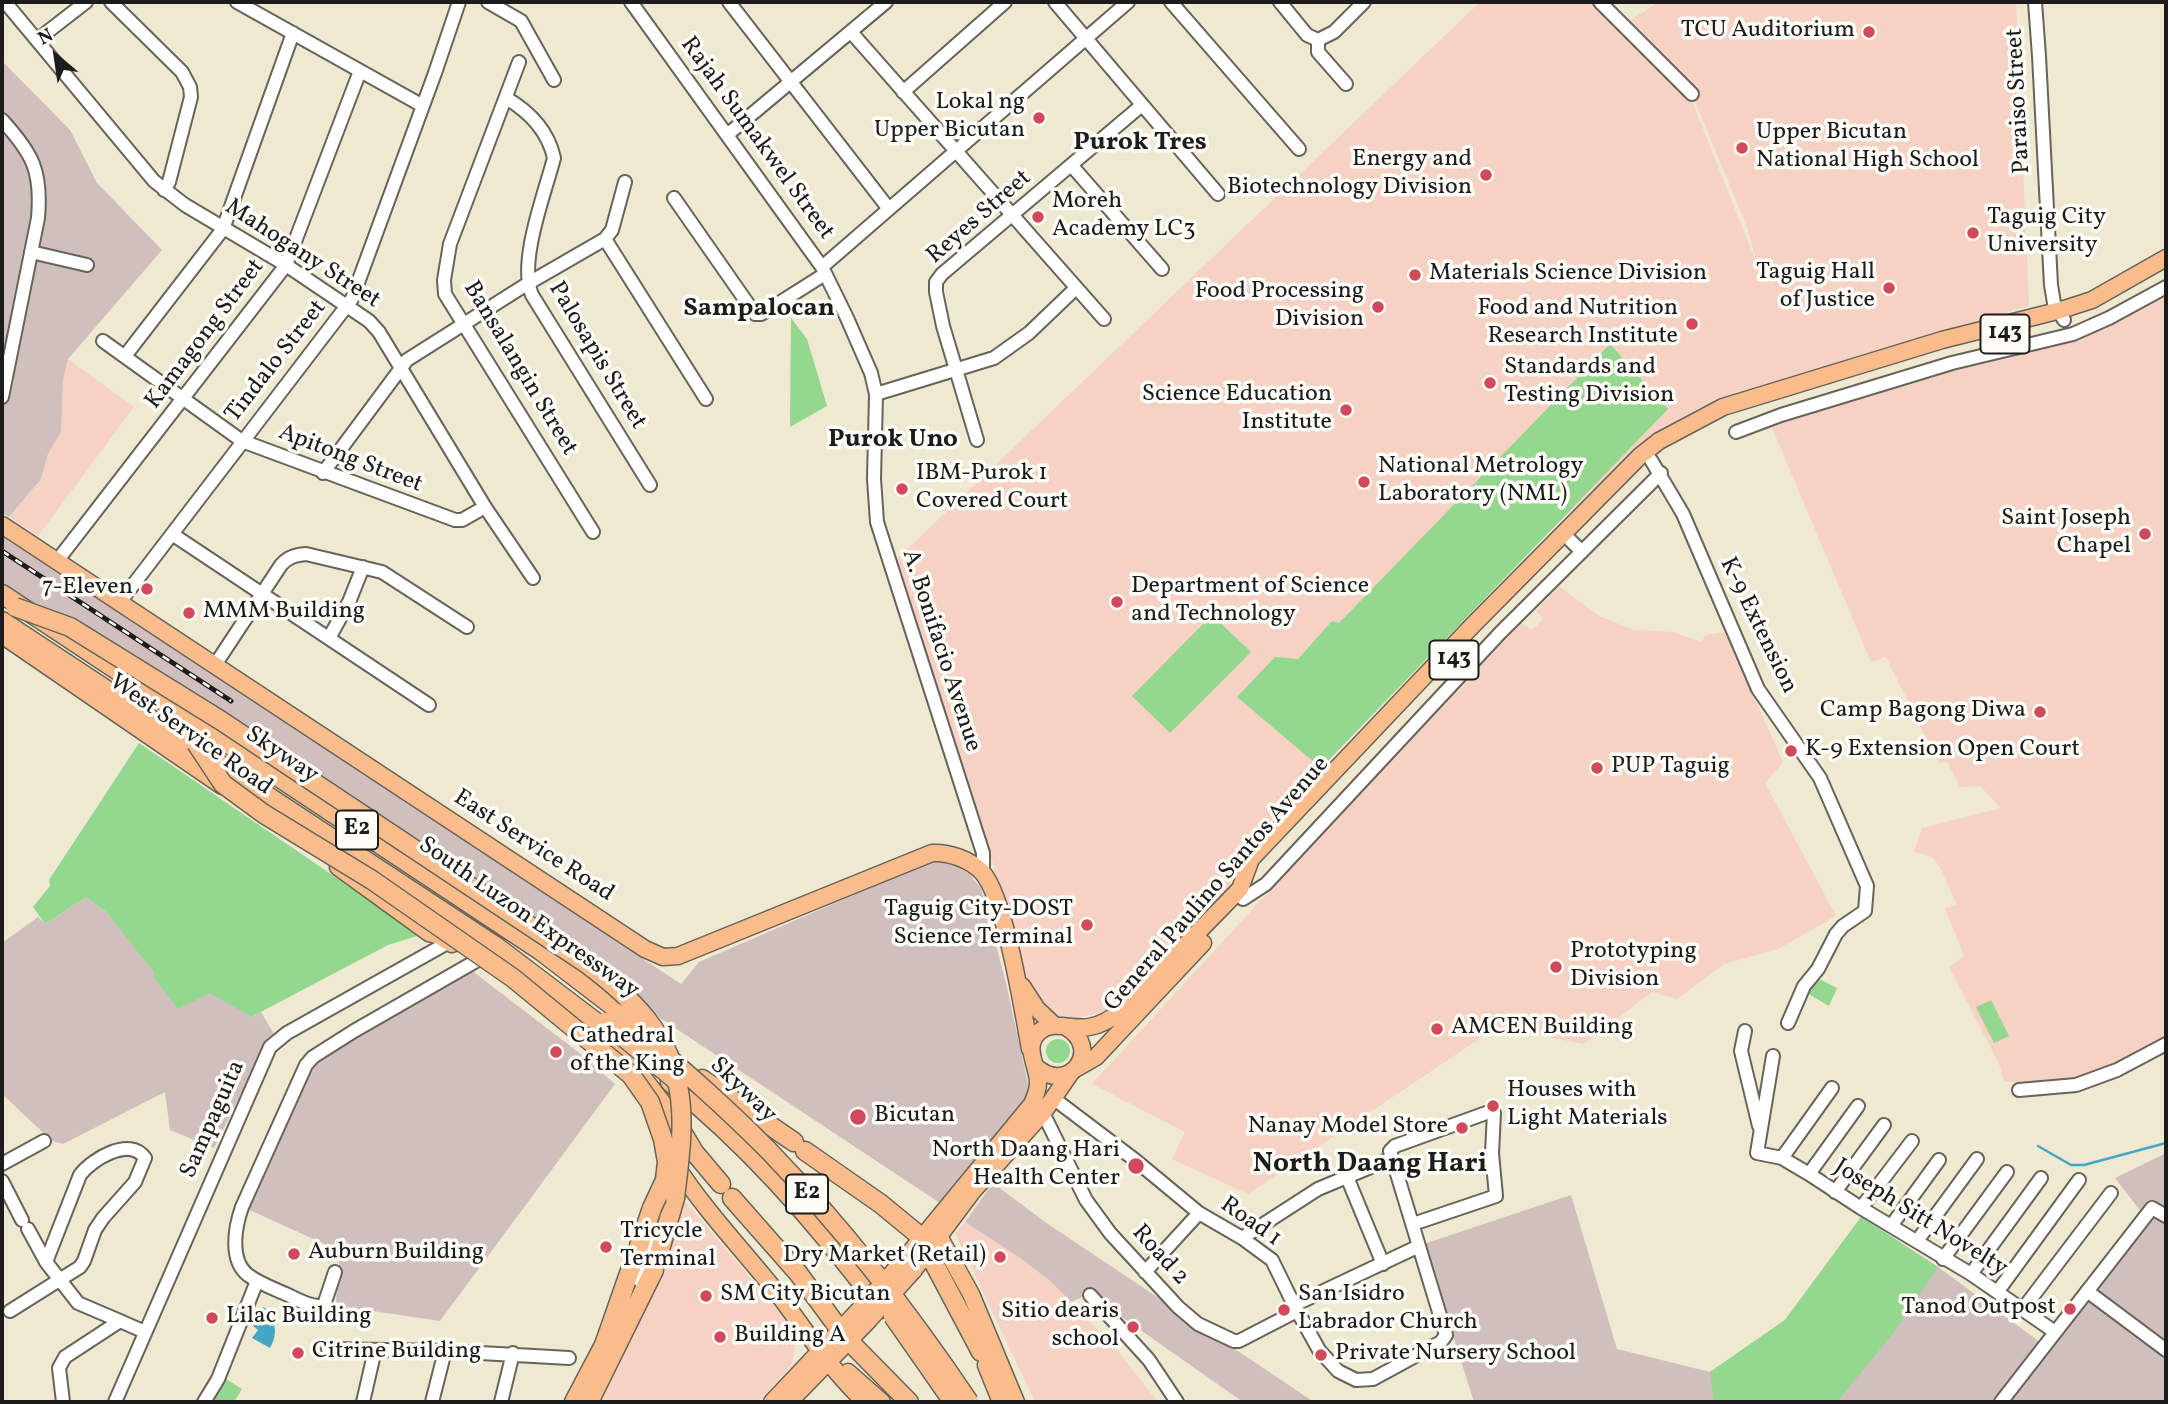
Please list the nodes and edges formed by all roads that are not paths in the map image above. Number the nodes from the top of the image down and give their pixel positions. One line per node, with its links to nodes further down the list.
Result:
1 (5, 2): 21 (street, Mahogany Street)
2 (86, 2): 21 (street)
3 (111, 2): 39 (street)
4 (237, 2): 19 (street)
5 (459, 2): 32 (street, Tindalo Street)
6 (488, 2): 25 (street)
7 (631, 2): 34 (street, Rajah Sumakwel Street)
8 (729, 2): 26 (street)
9 (886, 2): 18 (street)
10 (1005, 2): 28 (street)
11 (1055, 2): 20 (street)
12 (1171, 2): 35 (street)
13 (1280, 2): 22 (street)
14 (1364, 2): 22 (street)
15 (1600, 2): 29 (street)
16 (2035, 2): 57 (street, Paraiso Street)
17 (1124, 3): 20 (street)
18 (851, 32): 26 (street); 28 (street)
19 (293, 33): 24 (street); 44 (street)
20 (1087, 38): 31 (street); 36 (street)
21 (37, 40): 39 (street, Mahogany Street)
22 (1318, 40): 27 (street)
23 (519, 62): 30 (street, Bansalangin Street)
24 (360, 71): 32 (street); 49 (street, Kamagong Street)
25 (554, 80)
26 (792, 82): 34 (street); 42 (street)
27 (1346, 84)
28 (903, 92): 36 (street)
29 (1692, 94)
30 (506, 99): 53 (street, Palosapis Street); 59 (street, Bansalangin Street)
31 (1142, 105): 37 (street, Reyes Street); 40 (street)
32 (423, 106): 56 (street, Tindalo Street)
33 (2, 120): 46 (street)
34 (727, 135): 51 (street, Rajah Sumakwel Street)
35 (1299, 149)
36 (955, 152): 42 (street); 43 (street)
37 (1072, 166): 43 (street, Reyes Street); 50 (street)
38 (625, 182): 45 (street)
39 (164, 190): 44 (street, Mahogany Street)
40 (1218, 194)
41 (674, 198): 51 (street)
42 (889, 209): 51 (street)
43 (1012, 217): 55 (street); 63 (street, Reyes Street)
44 (223, 229): 49 (street, Mahogany Street); 61 (street)
45 (605, 239): 53 (street); 66 (street)
46 (31, 252): 48 (street); 65 (street)
47 (2166, 258): 57 (main road, General Paulino Santos Avenue / 143)
48 (87, 265)
49 (286, 265): 56 (street, Mahogany Street); 67 (street, Kamagong Street)
50 (1162, 269)
51 (823, 270): 64 (street, A. Bonifacio Avenue)
52 (2166, 270): 57 (main road, General Paulino Santos Avenue / 143)
53 (527, 284): 59 (street); 73 (street, Palosapis Street)
54 (2166, 287): 68 (street)
55 (1076, 289): 58 (street); 63 (street)
56 (346, 306): 62 (street, Mahogany Street); 70 (street, Tindalo Street)
57 (2061, 315): 71 (main road, General Paulino Santos Avenue / 143); 96 (main road, General Paulino Santos Avenue / 143)
58 (1104, 319)
59 (464, 324): 62 (street); 76 (street, Bansalangin Street)
60 (103, 341): 61 (street, Apitong Street)
61 (125, 356): 67 (street, Apitong Street)
62 (401, 366): 72 (street); 74 (street, Mahogany Street)
63 (956, 370): 64 (street); 69 (street, Reyes Street)
64 (877, 394): 91 (street, A. Bonifacio Avenue)
65 (2, 397)
66 (706, 399)
67 (183, 400): 70 (street, Apitong Street); 78 (street, Kamagong Street)
68 (1736, 432)
69 (977, 440)
70 (242, 441): 72 (street, Apitong Street); 77 (street, Tindalo Street)
71 (1656, 467): 95 (street, K-9 Extension); 102 (main road, General Paulino Santos Avenue / 143)
72 (323, 473): 74 (street, Apitong Street)
73 (650, 485)
74 (485, 507): 80 (street, Mahogany Street)
75 (2, 525): 78 (main road, East Service Road)
76 (593, 532)
77 (172, 534): 81 (street); 82 (street, Tindalo Street)
78 (57, 561): 82 (main road, East Service Road)
79 (363, 567): 81 (street); 85 (street); 87 (street)
80 (533, 578)
81 (262, 595): 87 (street); 88 (street)
82 (120, 602): 88 (main road, East Service Road)
83 (5, 604): 90 (highway, Skyway / E2); 103 (highway, South Luzon Expressway / E2); 172 (highway, bridge); 180 (highway, Skyway / E2, bridge)
84 (2, 621): 97 (highway, South Luzon Expressway / E2)
85 (467, 628)
86 (2, 635): 92 (main road, West Service Road)
87 (328, 638): 89 (street)
88 (215, 665): 91 (main road, East Service Road)
89 (429, 705)
90 (196, 743): 170 (highway, bridge); 179 (highway, Skyway / E2, bridge)
91 (983, 873): 94 (main road)
92 (445, 939): 93 (main road, West Service Road); 153 (street, Sampaguita)
93 (476, 961): 117 (main road, West Service Road); 144 (street)
94 (1014, 973): 96 (main road); 101 (main road)
95 (1788, 1023)
96 (1060, 1026): 101 (main road); 102 (main road, 143)
97 (602, 1027): 155 (highway); 178 (highway, South Luzon Expressway / E2)
98 (1745, 1031): 110 (street)
99 (2166, 1044): 105 (street)
100 (1773, 1056): 110 (street)
101 (1033, 1059): 102 (main road); 132 (main road, General Paulino Santos Avenue)
102 (1074, 1070): 106 (main road, General Paulino Santos Avenue / 143)
103 (702, 1079): 132 (highway); 181 (highway, South Luzon Expressway / E2)
104 (1832, 1088): 114 (street)
105 (2019, 1090)
106 (1053, 1098): 108 (main road, General Paulino Santos Avenue / 143); 128 (street, Road 1)
107 (1858, 1106): 120 (street)
108 (1043, 1113): 132 (main road, General Paulino Santos Avenue / 143); 141 (street, Road 2)
109 (1884, 1125): 125 (street)
110 (1761, 1130): 114 (street, Joseph Sitt Novelty)
111 (1912, 1141): 127 (street)
112 (44, 1142): 118 (street)
113 (1391, 1154): 121 (street); 130 (street, Road 1); 130 (street)
114 (1782, 1158): 120 (street, Joseph Sitt Novelty)
115 (1939, 1160): 131 (street)
116 (1977, 1160): 134 (street)
117 (673, 1161): 139 (main road, West Service Road); 171 (street)
118 (2, 1164)
119 (2007, 1172): 136 (street)
120 (1809, 1174): 125 (street, Joseph Sitt Novelty)
121 (1347, 1177): 133 (street); 138 (street)
122 (2041, 1178): 142 (street)
123 (2078, 1180): 145 (street)
124 (2, 1181): 137 (street)
125 (1835, 1192): 127 (street, Joseph Sitt Novelty)
126 (2111, 1193): 149 (street)
127 (1861, 1208): 131 (street, Joseph Sitt Novelty)
128 (1199, 1213): 133 (street, Road 1); 141 (street)
129 (2166, 1216): 146 (street)
130 (1413, 1224): 135 (street, Road 1)
131 (1891, 1226): 134 (street, Joseph Sitt Novelty)
132 (931, 1237): 155 (main road, General Paulino Santos Avenue, bridge); 182 (highway); 183 (main road)
133 (1242, 1238): 148 (street, Road 1)
134 (1917, 1241): 136 (street, Joseph Sitt Novelty)
135 (1418, 1247): 138 (street); 148 (street, Road 1)
136 (1943, 1259): 142 (street, Joseph Sitt Novelty)
137 (46, 1262): 143 (street); 143 (street)
138 (1382, 1264): 148 (street)
139 (754, 1265): 152 (main road, West Service Road); 161 (main road, West Service Road)
140 (335, 1272): 144 (street)
141 (1145, 1272): 148 (street, Road 2)
142 (1971, 1274): 145 (street, Joseph Sitt Novelty)
143 (61, 1280): 150 (street); 151 (street)
144 (257, 1281): 166 (street)
145 (1998, 1291): 149 (street, Joseph Sitt Novelty)
146 (2087, 1291): 154 (street); 158 (street)
147 (1090, 1295): 184 (street)
148 (1296, 1308)
149 (2023, 1309): 154 (street, Joseph Sitt Novelty)
150 (10, 1311)
151 (120, 1321): 153 (street); 164 (street)
152 (803, 1326): 161 (main road, West Service Road); 163 (main road)
153 (145, 1332): 165 (street, Sampaguita)
154 (2055, 1332): 185 (street)
155 (845, 1335): 161 (main road, General Paulino Santos Avenue); 177 (highway)
156 (328, 1349): 157 (street)
157 (375, 1350): 159 (street); 167 (street)
158 (2166, 1350)
159 (445, 1351): 160 (street); 168 (street)
160 (513, 1353): 162 (street); 169 (street)
161 (828, 1353): 163 (main road); 174 (main road); 175 (main road, West Service Road); 176 (main road, West Service Road)
162 (569, 1358)
163 (792, 1381): 173 (main road)
164 (63, 1402)
165 (116, 1402)
166 (204, 1402)
167 (363, 1402)
168 (432, 1402)
169 (501, 1402)
170 (574, 1402)
171 (582, 1402)
172 (589, 1402)
173 (772, 1402)
174 (789, 1402)
175 (865, 1402)
176 (882, 1402)
177 (909, 1402)
178 (946, 1402)
179 (953, 1402)
180 (969, 1402)
181 (976, 1402)
182 (1002, 1402)
183 (1016, 1402)
184 (1177, 1402)
185 (2001, 1402)

